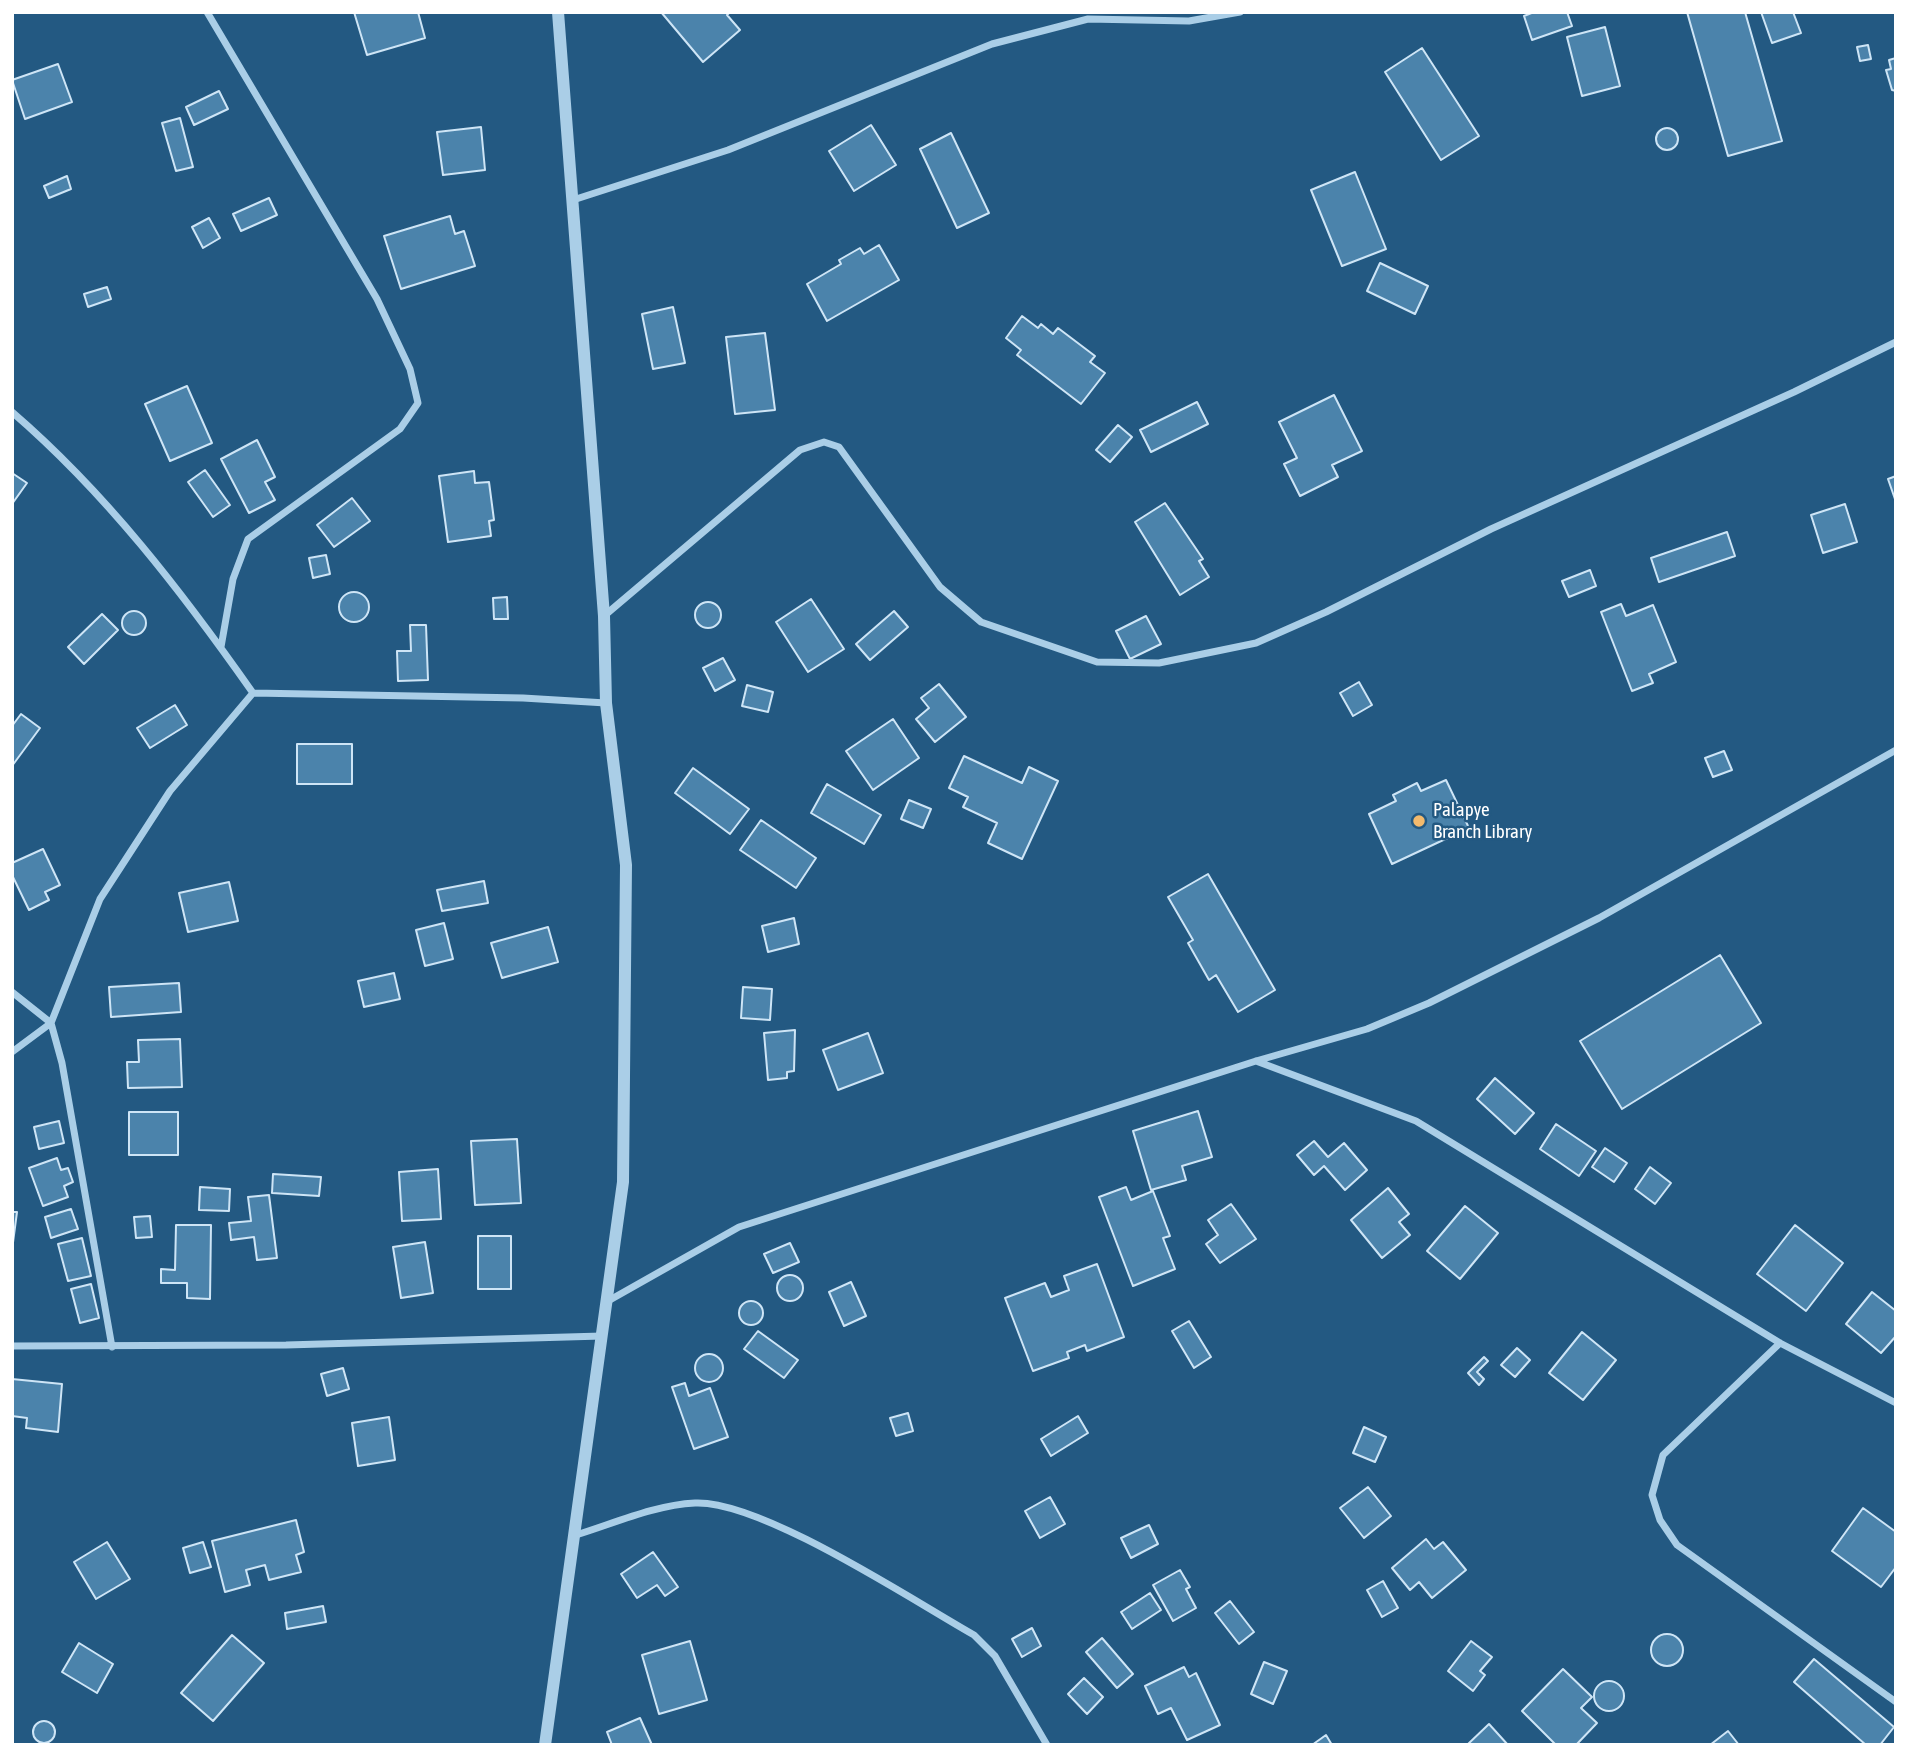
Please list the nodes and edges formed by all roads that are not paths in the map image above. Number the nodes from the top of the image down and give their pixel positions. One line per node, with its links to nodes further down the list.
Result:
1 (207, 12): 8 (street)
2 (558, 12): 4 (street)
3 (1240, 12): 4 (street)
4 (573, 200): 7 (street)
5 (1896, 342): 7 (street)
6 (12, 412): 8 (street)
7 (604, 616): 10 (street)
8 (220, 647): 9 (street)
9 (253, 693): 10 (street); 13 (street)
10 (606, 703): 16 (street)
11 (1896, 750): 15 (street)
12 (12, 992): 13 (street)
13 (51, 1023): 14 (street); 20 (street)
14 (12, 1052)
15 (1256, 1061): 16 (street); 18 (street)
16 (608, 1301): 17 (street)
17 (602, 1336): 20 (street); 22 (street)
18 (1780, 1343): 21 (street); 23 (street)
19 (12, 1346): 20 (street)
20 (112, 1347)
21 (1896, 1403)
22 (576, 1535): 24 (street); 25 (street)
23 (1896, 1702)
24 (545, 1745)
25 (1047, 1745)

